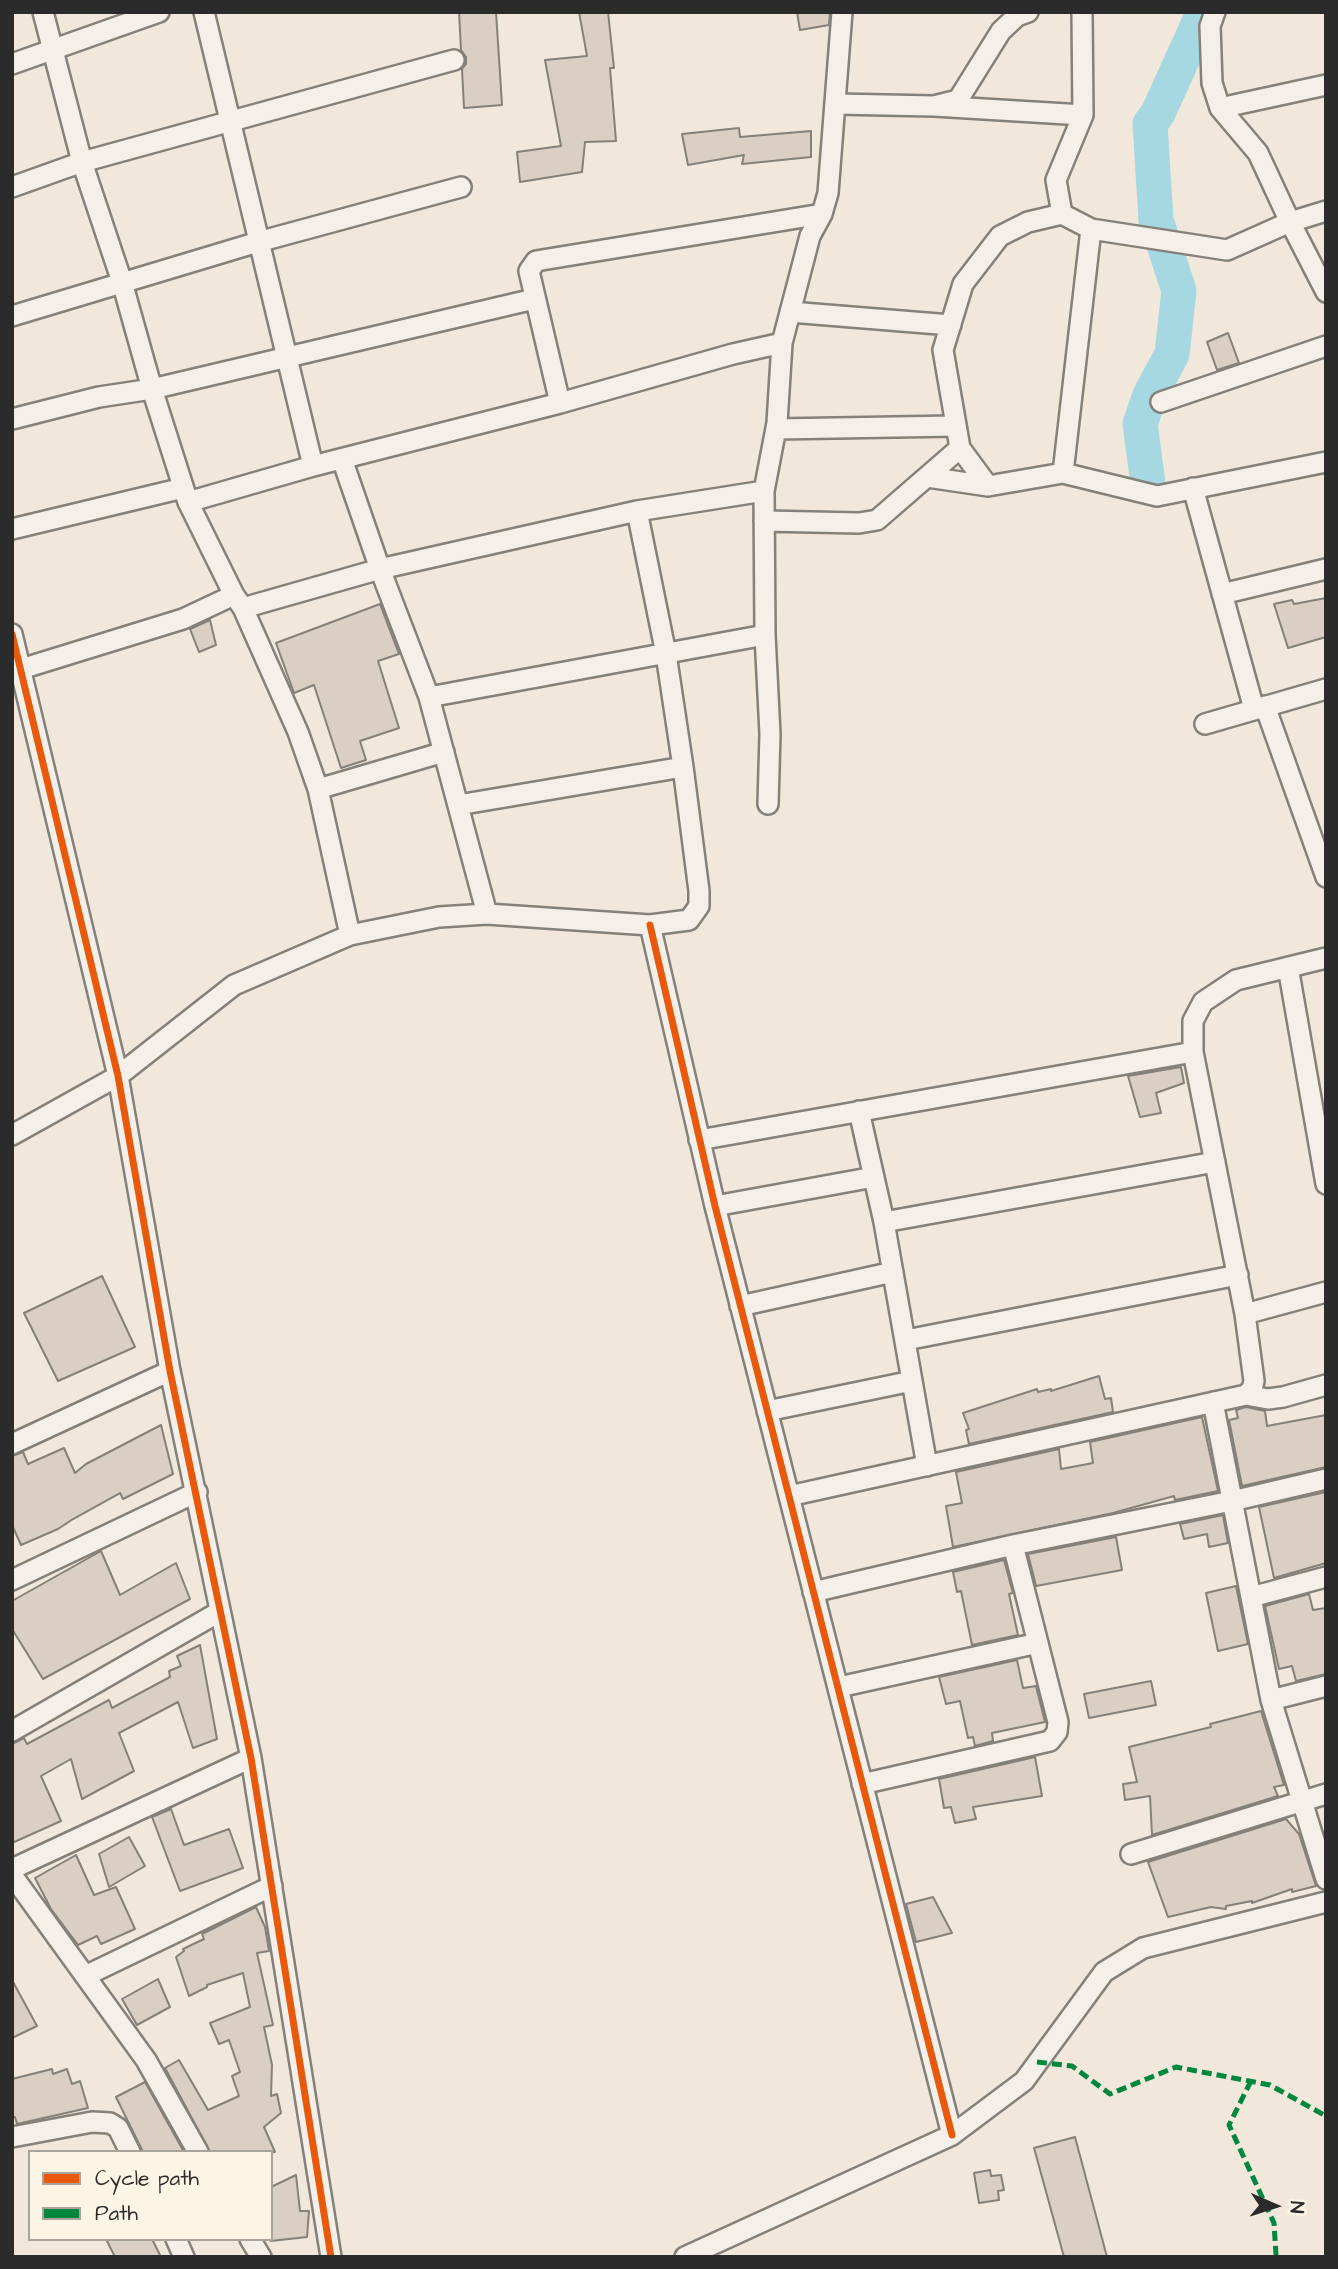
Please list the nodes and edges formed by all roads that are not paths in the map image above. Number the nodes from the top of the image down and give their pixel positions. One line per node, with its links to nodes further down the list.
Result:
1 (43, 12): 8 (street)
2 (159, 12): 8 (street)
3 (204, 12): 16 (street)
4 (842, 12): 12 (street)
5 (1028, 12): 13 (street)
6 (1082, 12): 15 (street)
7 (1215, 12): 14 (street)
8 (55, 51): 10 (street); 17 (street)
9 (454, 60): 16 (street)
10 (12, 64)
11 (1326, 85): 14 (street)
12 (836, 104): 13 (street); 21 (street)
13 (934, 106): 15 (street)
14 (1220, 108): 23 (street)
15 (1083, 115): 22 (street)
16 (230, 122): 17 (street); 25 (street)
17 (82, 162): 18 (street); 26 (street)
18 (12, 187)
19 (461, 187): 25 (street)
20 (1326, 212): 23 (street)
21 (822, 214): 28 (street); 29 (street)
22 (1062, 214): 24 (street); 31 (street)
23 (1290, 222): 24 (street); 27 (street)
24 (1092, 229): 45 (street)
25 (258, 242): 26 (street); 34 (street)
26 (122, 282): 30 (street); 35 (street)
27 (1326, 292)
28 (534, 299): 34 (street); 37 (street)
29 (790, 313): 31 (street); 32 (street)
30 (12, 316)
31 (951, 324): 39 (street)
32 (782, 344): 37 (street); 40 (street)
33 (1326, 346): 36 (street)
34 (288, 356): 35 (street); 44 (street)
35 (152, 389): 38 (street); 50 (street)
36 (1161, 401)
37 (560, 403): 42 (street)
38 (12, 419)
39 (956, 426): 40 (street); 41 (street)
40 (776, 429): 49 (street)
41 (960, 448): 46 (street); 47 (street)
42 (342, 459): 44 (street); 54 (street)
43 (1326, 461): 48 (street)
44 (313, 467): 50 (street)
45 (1063, 473): 47 (street); 48 (street)
46 (927, 477): 47 (street); 52 (street)
47 (988, 486)
48 (1193, 488): 56 (street)
49 (764, 491): 51 (street); 52 (street)
50 (186, 495): 53 (street); 57 (street)
51 (637, 511): 54 (street); 60 (street)
52 (764, 521): 59 (street)
53 (12, 529)
54 (380, 569): 57 (street); 63 (street)
55 (1326, 569): 56 (street)
56 (1222, 594): 64 (street)
57 (238, 602): 61 (street); 68 (street)
58 (12, 634): 61 (street)
59 (765, 635): 60 (street); 69 (street)
60 (666, 654): 63 (street); 67 (street)
61 (21, 669): 79 (street)
62 (1326, 689): 64 (street)
63 (429, 697): 66 (street)
64 (1259, 708): 65 (street); 71 (street)
65 (1205, 724)
66 (444, 752): 68 (street); 70 (street)
67 (683, 767): 70 (street); 74 (street)
68 (317, 789): 75 (street)
69 (768, 804)
70 (458, 805): 73 (street)
71 (1318, 827): 72 (street)
72 (1326, 877)
73 (487, 914): 74 (street); 75 (street)
74 (650, 925): 82 (street)
75 (350, 935): 79 (street)
76 (1326, 958): 77 (street)
77 (1289, 967): 78 (street); 85 (street)
78 (1193, 1052): 80 (street); 83 (street)
79 (118, 1076): 81 (street); 94 (street)
80 (859, 1111): 82 (street); 84 (street)
81 (12, 1135)
82 (699, 1140): 86 (street)
83 (1216, 1161): 87 (street); 89 (street)
84 (874, 1177): 86 (street); 87 (street)
85 (1326, 1184)
86 (715, 1206): 91 (street)
87 (884, 1222): 88 (street)
88 (893, 1272): 91 (street); 93 (street)
89 (1238, 1275): 92 (street); 93 (street)
90 (1326, 1292): 92 (street)
91 (740, 1306): 99 (street)
92 (1245, 1314): 97 (street)
93 (906, 1340): 95 (street)
94 (170, 1371): 100 (street); 103 (street)
95 (912, 1381): 99 (street); 101 (street)
96 (1326, 1385): 97 (street)
97 (1246, 1395): 98 (street)
98 (1213, 1402): 101 (street); 105 (street)
99 (767, 1411): 104 (street)
100 (12, 1444)
101 (927, 1465): 104 (street)
102 (1326, 1479): 105 (street)
103 (197, 1492): 108 (street); 111 (street)
104 (789, 1496): 109 (street)
105 (1232, 1501): 106 (street); 110 (street)
106 (1013, 1545): 109 (street); 112 (street)
107 (1326, 1577): 110 (street)
108 (12, 1580)
109 (813, 1592): 113 (street)
110 (1251, 1597): 115 (street)
111 (219, 1612): 116 (street); 117 (street)
112 (1038, 1643): 113 (street); 118 (street)
113 (839, 1686): 118 (street)
114 (1326, 1686): 115 (street)
115 (1271, 1700): 120 (street)
116 (12, 1731)
117 (251, 1758): 122 (street); 125 (street)
118 (862, 1784): 128 (street)
119 (1326, 1794): 120 (street)
120 (1302, 1800): 121 (street); 124 (street)
121 (1131, 1854)
122 (12, 1869)
123 (12, 1875): 127 (street)
124 (1326, 1879)
125 (272, 1886): 127 (street); 136 (street)
126 (1326, 1902): 128 (street)
127 (85, 1976): 131 (street)
128 (952, 2135): 137 (street)
129 (12, 2137): 130 (street)
130 (129, 2150)
131 (197, 2150)
132 (177, 2241): 134 (street)
133 (251, 2241): 135 (street)
134 (184, 2257)
135 (261, 2257)
136 (331, 2257)
137 (685, 2257)

